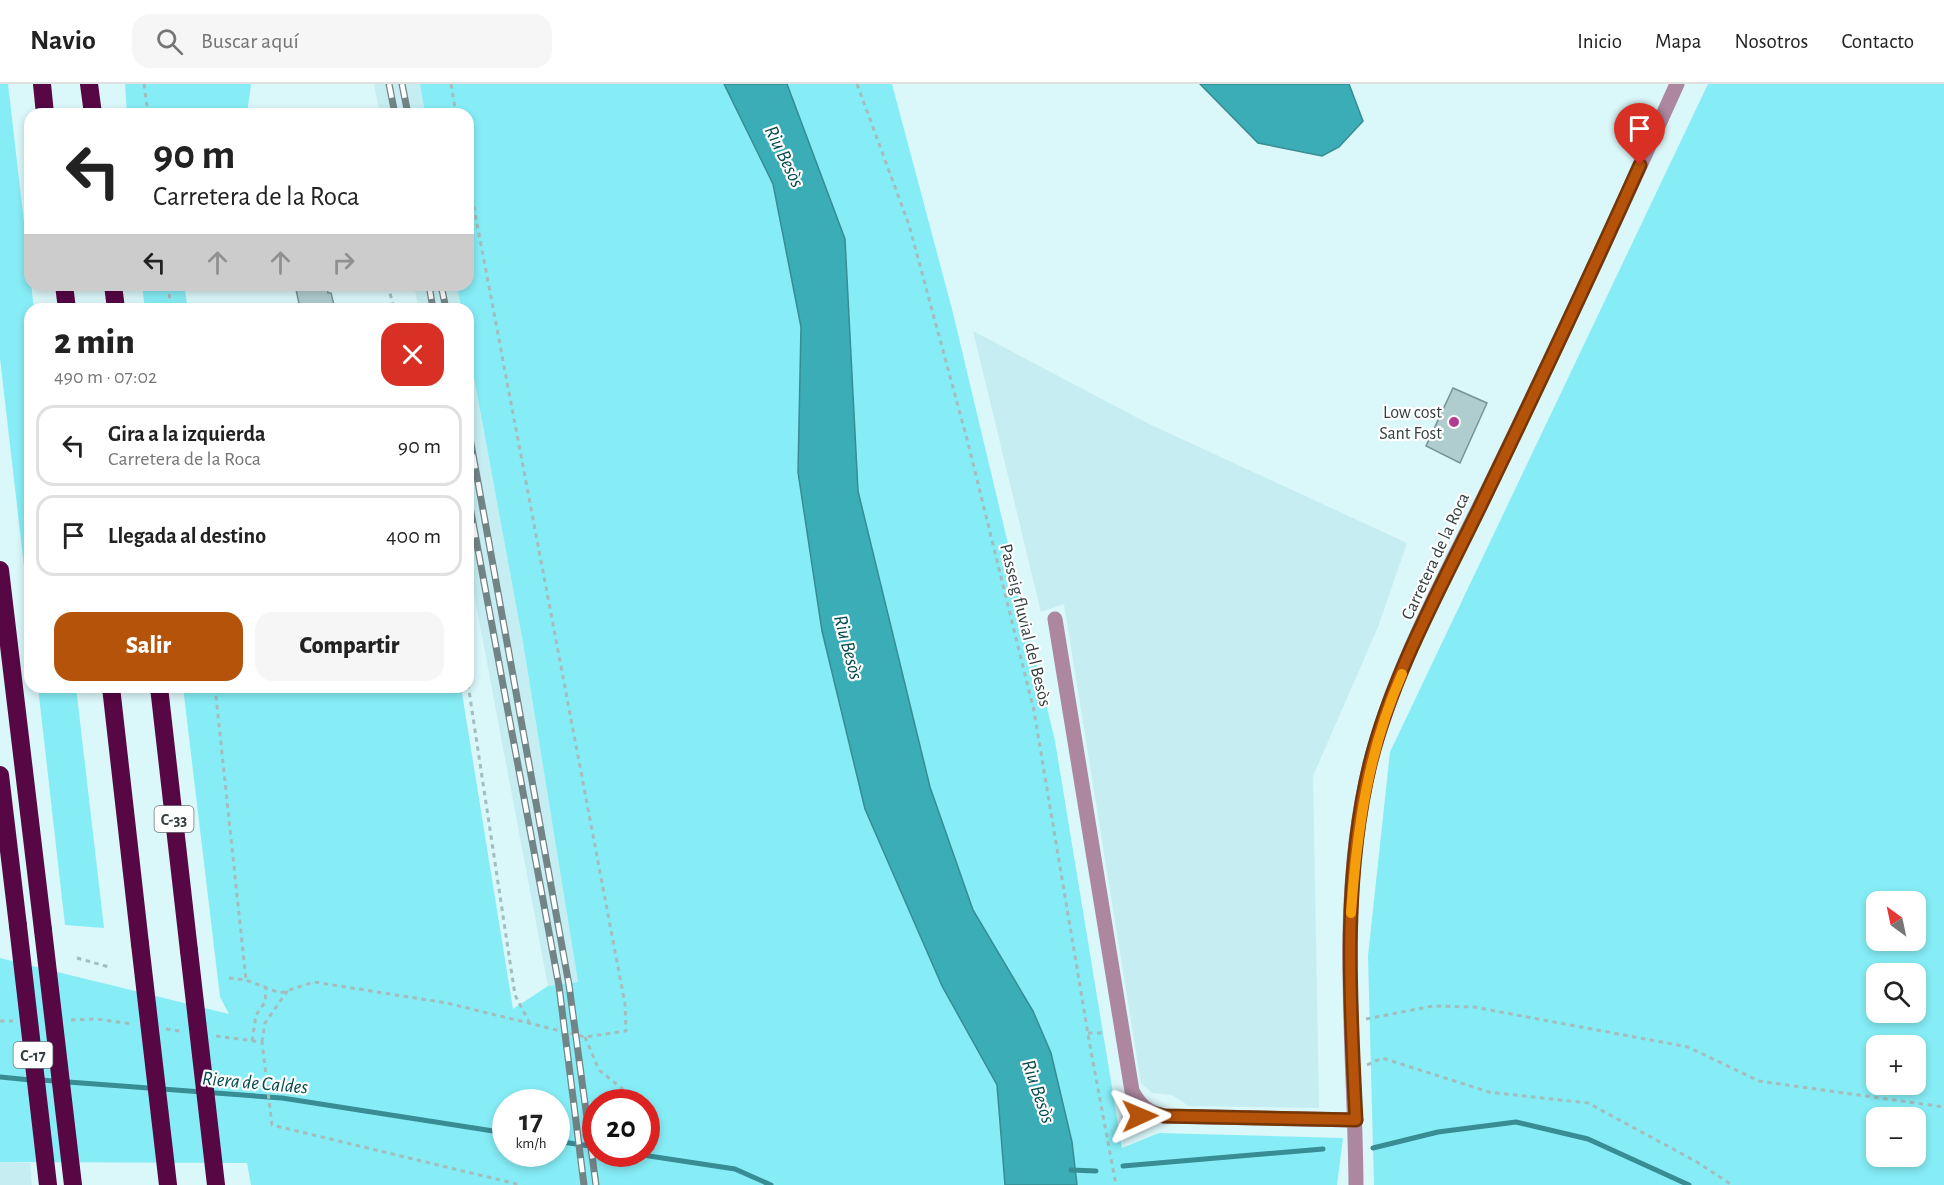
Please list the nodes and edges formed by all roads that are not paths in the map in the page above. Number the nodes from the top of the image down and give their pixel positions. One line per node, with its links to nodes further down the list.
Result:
1 (42, 84): 5 (highway)
2 (89, 84): 6 (highway)
3 (99, 84): 7 (highway)
4 (1677, 84): 15 (street, Carretera de la Roca)
5 (44, 108)
6 (92, 108)
7 (99, 108)
8 (0, 570): 17 (highway, C-17, bridge)
9 (1055, 619): 13 (street)
10 (112, 693): 18 (highway, bridge)
11 (160, 693): 19 (highway, C-33, bridge)
12 (0, 775): 16 (highway, C-17, bridge)
13 (1152, 1113): 14 (street); 15 (street)
14 (1129, 1120)
15 (1356, 1120): 20 (street, Carretera de la Roca)
16 (48, 1185)
17 (73, 1185)
18 (168, 1185)
19 (216, 1185)
20 (1356, 1185)

